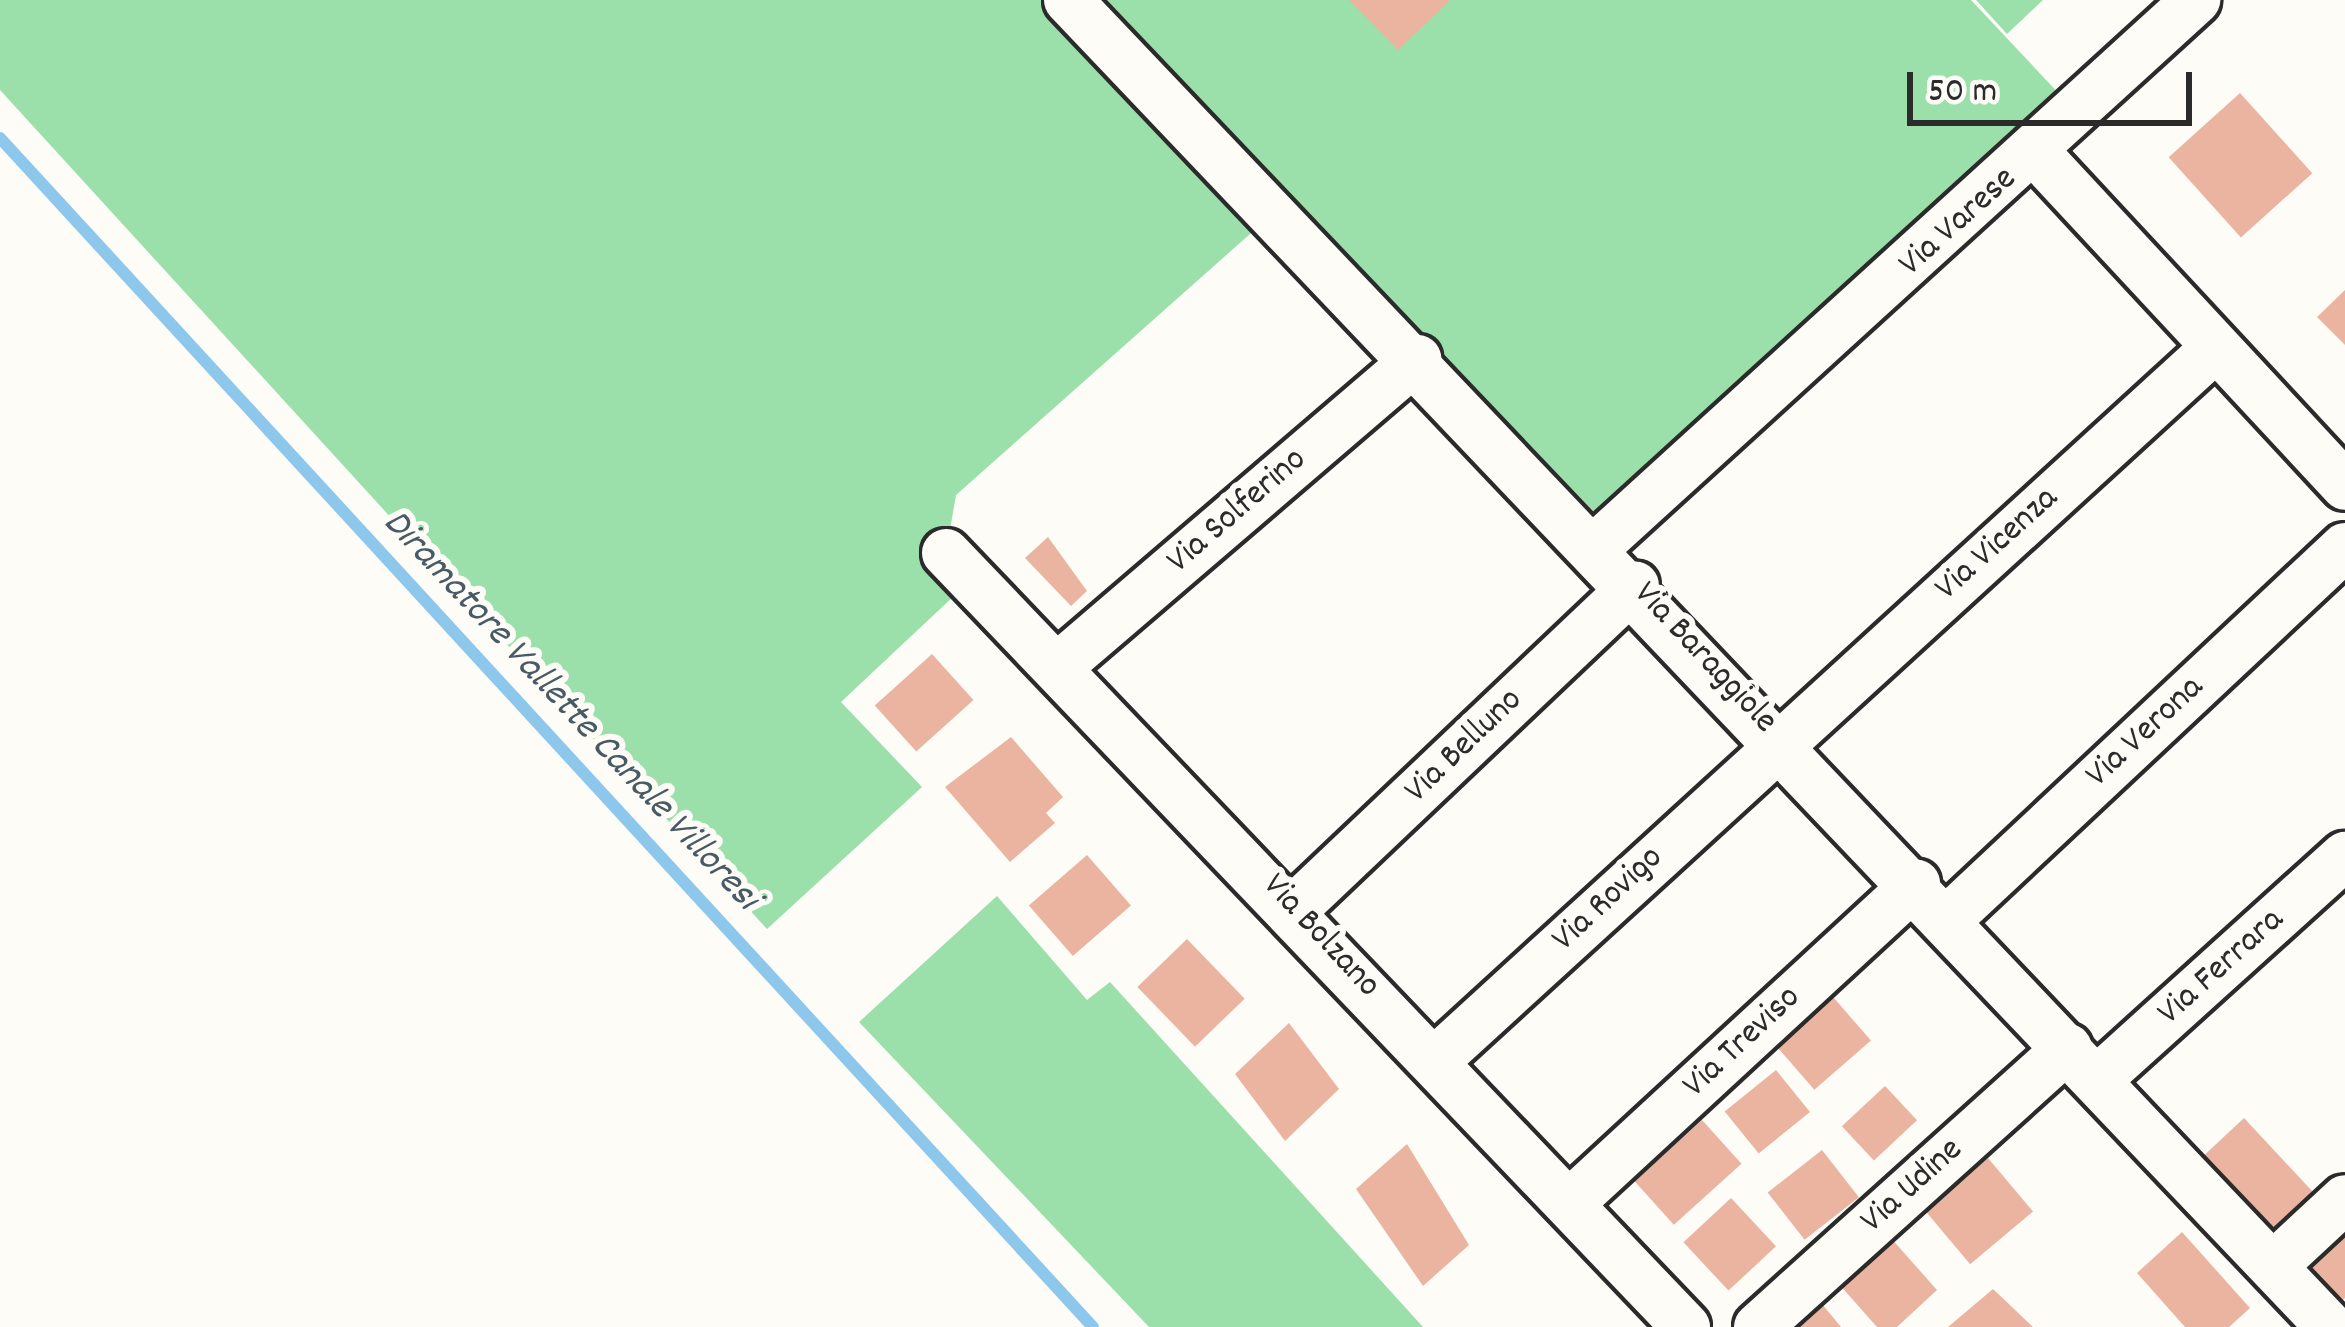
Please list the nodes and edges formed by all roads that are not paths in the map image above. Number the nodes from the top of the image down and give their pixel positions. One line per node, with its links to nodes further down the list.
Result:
1 (1068, 0): 5 (street, Via Baraggiole)
2 (2196, 0): 3 (street)
3 (2037, 154): 4 (street, Via Varese); 7 (street, Via Varese)
4 (2214, 350): 6 (street, Via Varese); 12 (street, Via Vicenza)
5 (1417, 359): 7 (street, Via Baraggiole); 11 (street, Via Solferino)
6 (2345, 486)
7 (1597, 546): 10 (street, Via Baraggiole)
8 (2345, 547): 14 (street, Via Verona)
9 (946, 554): 11 (street, Via Bolzano)
10 (1635, 585): 12 (street, Via Baraggiole); 15 (street, Via Belluno)
11 (1059, 666): 15 (street, Via Bolzano)
12 (1781, 740): 14 (street, Via Baraggiole); 16 (street, Via Rovigo)
13 (2345, 856): 17 (street, Via Ferrara)
14 (1932, 901): 17 (street, Via Baraggiole); 19 (street, Via Treviso)
15 (1294, 909): 16 (street, Via Bolzano)
16 (1436, 1060): 19 (street, Via Bolzano)
17 (2083, 1063): 20 (street, Via Baraggiole); 23 (street, Via Udine)
18 (2345, 1198): 20 (street)
19 (1570, 1203): 22 (street, Via Bolzano)
20 (2273, 1266): 21 (street, Via Baraggiole)
21 (2311, 1320)
22 (1686, 1327)
23 (1758, 1327)

